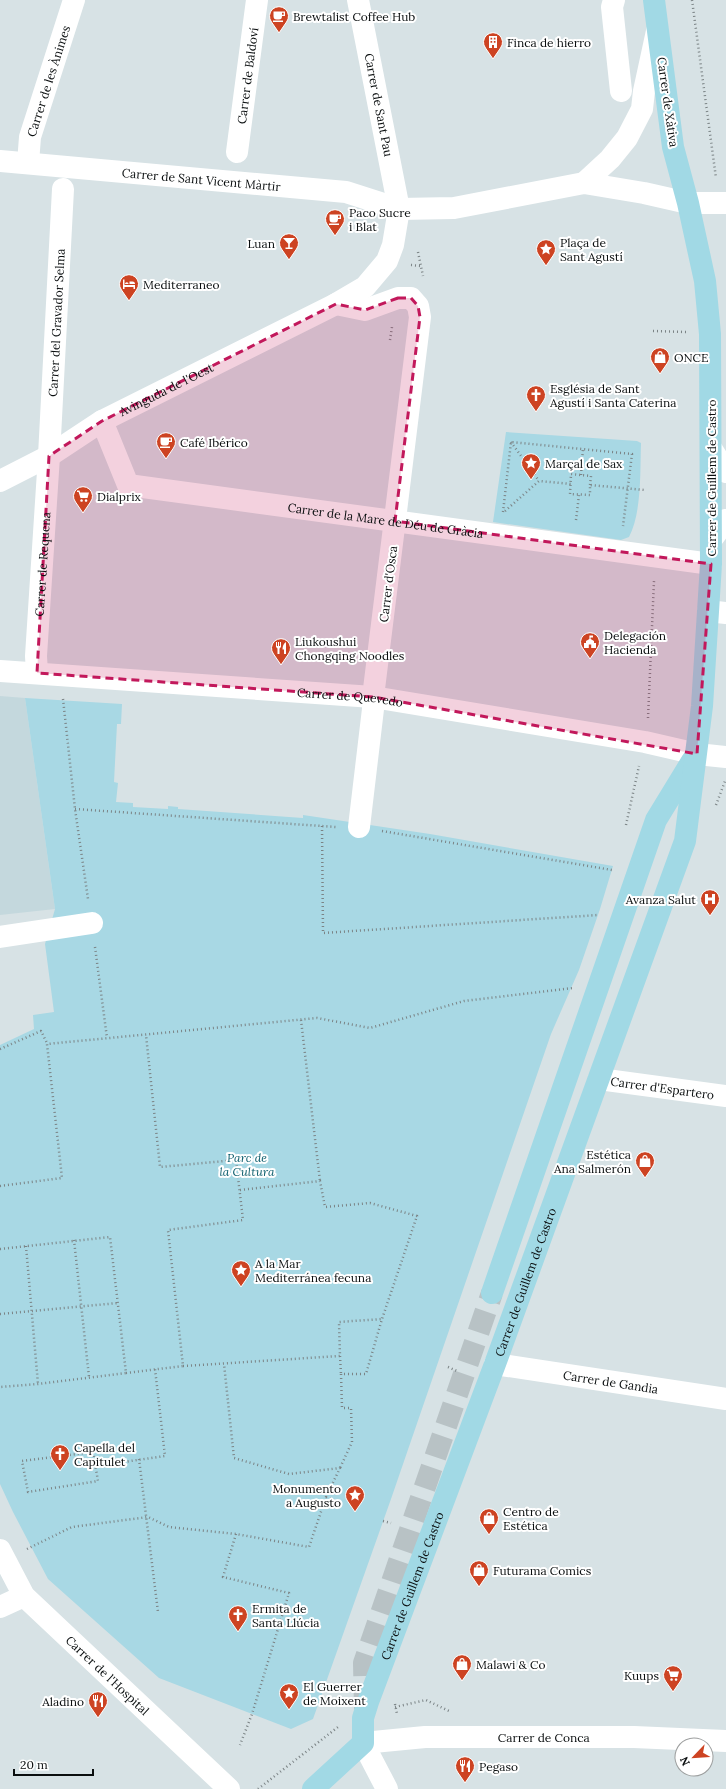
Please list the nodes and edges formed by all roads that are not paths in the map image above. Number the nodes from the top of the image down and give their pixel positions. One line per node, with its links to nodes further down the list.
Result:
1 (74, 0): 10 (street, Carrer de les Ànimes)
2 (258, 0): 8 (street, Carrer de Baldoví)
3 (358, 0): 15 (street, Carrer de Sant Pau)
4 (614, 0): 7 (street)
5 (654, 0): 6 (main road, Carrer de Xàtiva)
6 (658, 30): 11 (street); 13 (main road, Carrer de Xàtiva)
7 (621, 91)
8 (237, 152)
9 (0, 161): 10 (street, Carrer de Sant Vicent Màrtir)
10 (28, 163): 15 (street, Carrer de Sant Vicent Màrtir)
11 (584, 183): 13 (street); 15 (street)
12 (63, 189): 20 (street, Carrer del Gravador Selma)
13 (688, 203): 14 (street); 19 (main road, Carrer de Guillem de Castro)
14 (725, 203)
15 (399, 210): 16 (street, Avinguda de l'Oest)
16 (336, 304): 18 (street, Avinguda de l'Oest); 24 (street, Carrer d'Osca)
17 (401, 376): 24 (street)
18 (102, 421): 20 (street, Avinguda de l'Oest); 24 (street, Carrer de la Mare de Déu de Gràcia)
19 (711, 448): 21 (street); 25 (main road, Carrer de Guillem de Castro)
20 (49, 456): 22 (street, Avinguda de l'Oest); 29 (street, Carrer de Requena)
21 (726, 472)
22 (0, 481)
23 (726, 520): 25 (street)
24 (396, 521): 26 (street, Carrer de la Mare de Déu de Gràcia); 30 (street, Carrer d'Osca)
25 (712, 539): 26 (main road, Carrer de Guillem de Castro)
26 (711, 564): 27 (main road, Carrer de Guillem de Castro)
27 (717, 612): 31 (main road, Carrer de Guillem de Castro)
28 (0, 671): 29 (street, Carrer de Quevedo)
29 (37, 673): 30 (street, Carrer de Quevedo)
30 (372, 697): 31 (street, Carrer de Quevedo); 33 (street, Carrer d'Osca)
31 (697, 754): 32 (street, Carrer de Quevedo); 36 (main road, Carrer de Guillem de Castro); 38 (main road, Carrer de Guillem de Castro)
32 (726, 757)
33 (359, 827)
34 (92, 923): 35 (street)
35 (0, 937)
36 (599, 1079): 37 (street, Carrer d'Espartero); 39 (main road, Carrer de Guillem de Castro)
37 (726, 1096)
38 (492, 1293)
39 (495, 1364): 40 (street, Carrer de Gandia); 45 (main road, Carrer de Guillem de Castro)
40 (726, 1399)
41 (0, 1550): 42 (street, Carrer de l'Hospital)
42 (24, 1596): 43 (street); 46 (street, Carrer de l'Hospital)
43 (0, 1607)
44 (726, 1740): 45 (street, Carrer de Conca)
45 (363, 1743): 47 (main road); 48 (street)
46 (229, 1789)
47 (313, 1789)
48 (387, 1789)

